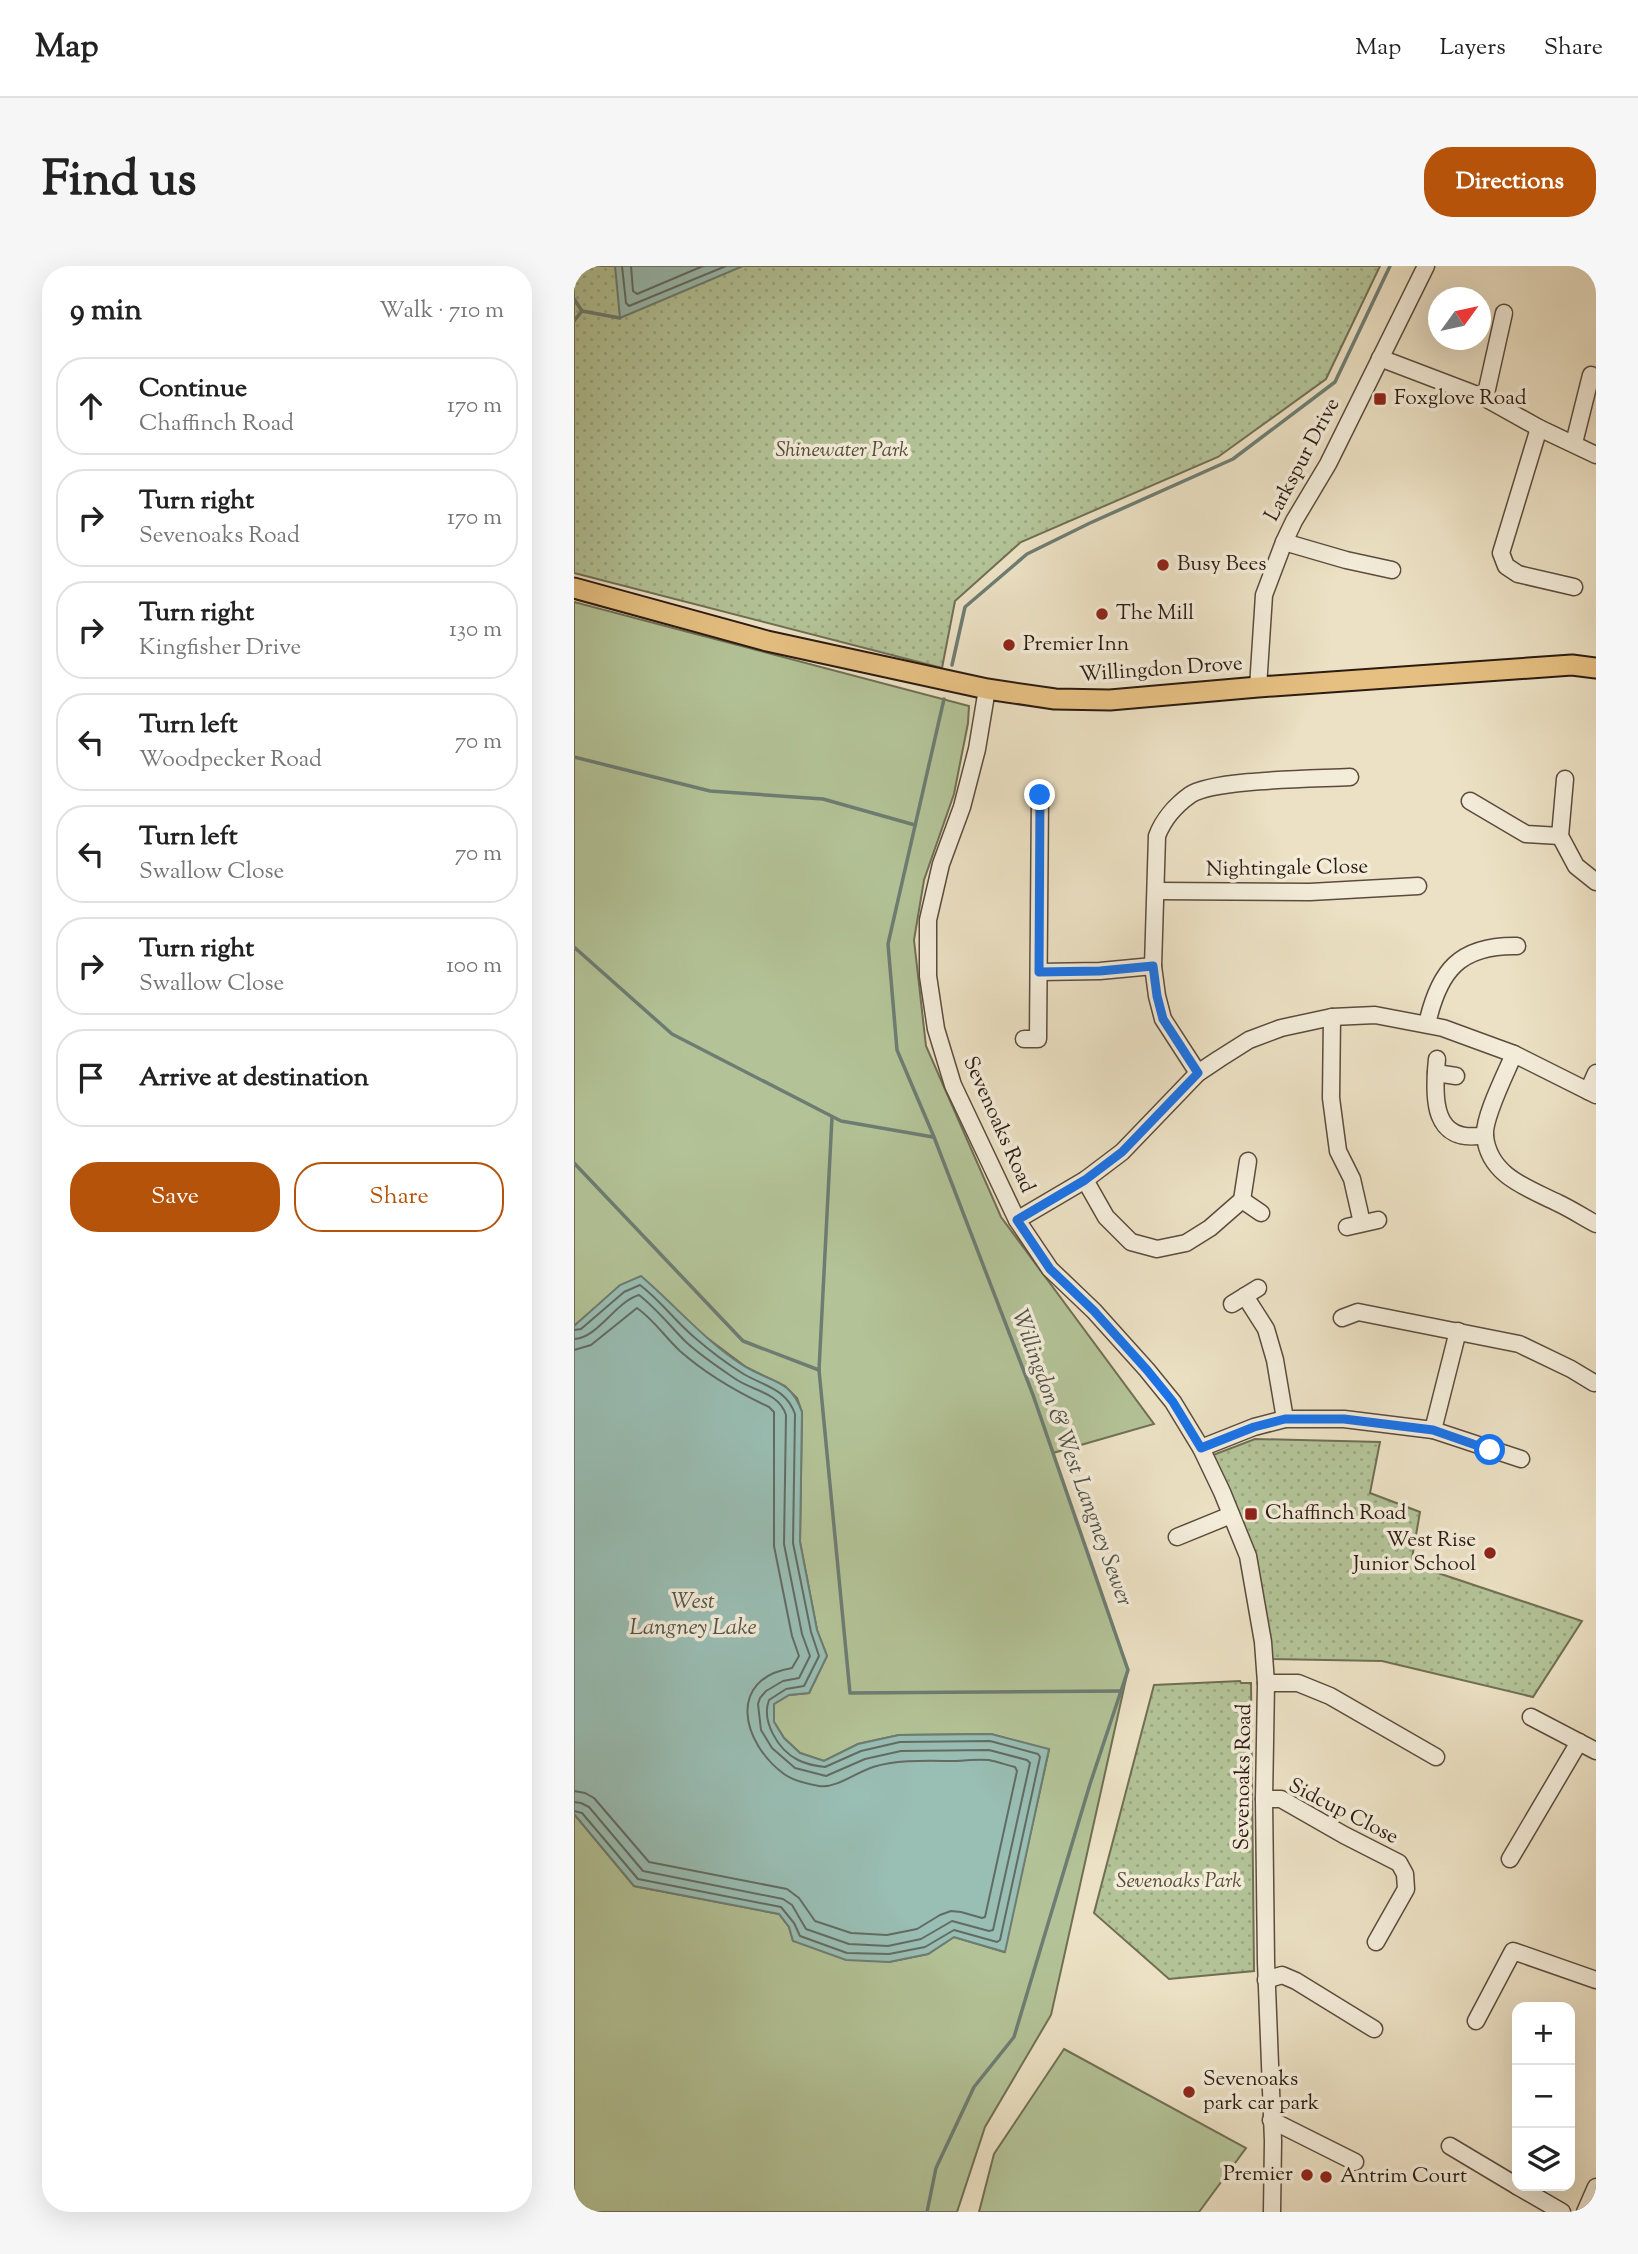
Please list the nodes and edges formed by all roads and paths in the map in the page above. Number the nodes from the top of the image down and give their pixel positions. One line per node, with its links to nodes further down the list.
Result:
1 (1426, 266): 3 (street, Larkspur Drive)
2 (1504, 313): 5 (street)
3 (1380, 358): 5 (street); 9 (street, Larkspur Drive)
4 (1591, 374): 7 (street)
5 (1485, 398): 6 (street)
6 (1539, 428): 7 (street); 11 (street)
7 (1574, 443): 8 (street)
8 (1596, 455)
9 (1284, 542): 10 (street); 14 (street, Larkspur Drive)
10 (1391, 570)
11 (1574, 587)
12 (574, 589): 15 (main road, Willingdon Drove)
13 (1596, 668): 14 (main road, Willingdon Drove)
14 (1258, 687): 15 (main road, Willingdon Drove)
15 (988, 690): 40 (street, Sevenoaks Road)
16 (1350, 777): 23 (street)
17 (1564, 779): 20 (street)
18 (1040, 795): 26 (street)
19 (1470, 802): 20 (street)
20 (1560, 836): 21 (street)
21 (1596, 882)
22 (1418, 886): 23 (street, Nightingale Close)
23 (1156, 891): 25 (street)
24 (1517, 946): 28 (street)
25 (1153, 966): 26 (street); 31 (street)
26 (1039, 972): 29 (street)
27 (1332, 1017): 28 (street); 31 (street); 41 (street)
28 (1427, 1024): 30 (street)
29 (1024, 1039)
30 (1514, 1054): 34 (street); 35 (street)
31 (1198, 1073): 37 (street)
32 (1596, 1073): 34 (street)
33 (1456, 1076): 35 (street)
34 (1592, 1093)
35 (1485, 1135): 42 (street)
36 (1248, 1161): 38 (street)
37 (1085, 1180): 38 (street); 40 (street)
38 (1242, 1200): 39 (street)
39 (1261, 1213)
40 (1017, 1220): 51 (street, Sevenoaks Road)
41 (1362, 1223)
42 (1596, 1224)
43 (1357, 1295): 45 (street)
44 (1245, 1296): 49 (street)
45 (1358, 1312): 46 (street); 47 (street)
46 (1342, 1318)
47 (1458, 1331): 48 (street); 50 (street)
48 (1594, 1383)
49 (1285, 1419): 50 (street); 51 (street)
50 (1433, 1430): 52 (street)
51 (1201, 1448): 53 (street, Sevenoaks Road)
52 (1521, 1460)
53 (1231, 1515): 54 (street); 55 (street, Sevenoaks Road)
54 (1177, 1537)
55 (1266, 1683): 59 (street); 60 (street, Sevenoaks Road)
56 (1531, 1717): 57 (street)
57 (1579, 1742): 58 (street); 61 (street)
58 (1596, 1751)
59 (1436, 1757)
60 (1264, 1799): 62 (street, Sidcup Close); 63 (street, Sevenoaks Road)
61 (1510, 1859)
62 (1376, 1942)
63 (1266, 1980): 66 (street); 67 (street, Sevenoaks Road)
64 (1596, 1980): 65 (street)
65 (1476, 2021)
66 (1374, 2029)
67 (1271, 2120): 69 (street); 73 (street, Sevenoaks Road)
68 (1450, 2146): 70 (street)
69 (1355, 2162)
70 (1512, 2183)
71 (1596, 2188): 75 (street)
72 (1526, 2191): 74 (street)
73 (1272, 2212)
74 (1562, 2212)
75 (1585, 2212)

